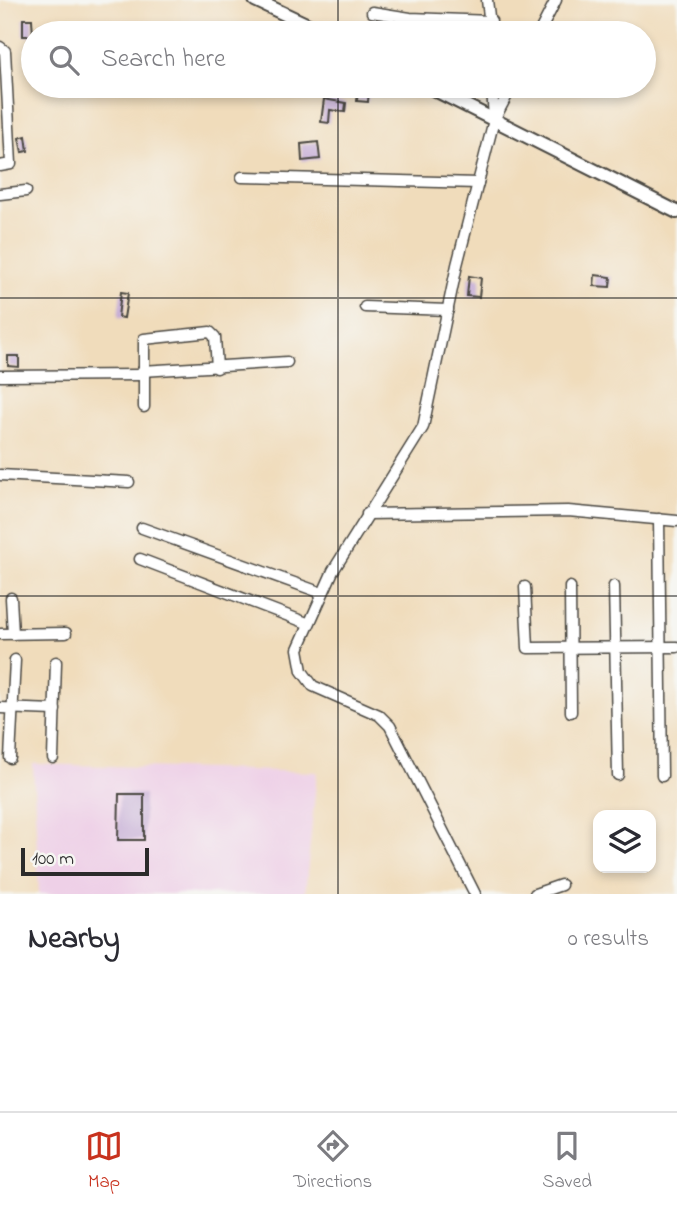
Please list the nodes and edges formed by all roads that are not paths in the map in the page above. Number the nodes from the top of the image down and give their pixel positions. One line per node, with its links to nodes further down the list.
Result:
1 (255, 0): 5 (main road)
2 (487, 0): 6 (street)
3 (556, 0): 7 (street)
4 (372, 12): 6 (street)
5 (300, 21)
6 (491, 21)
7 (545, 21)
8 (0, 47): 13 (street)
9 (451, 98): 12 (main road)
10 (493, 98): 12 (street)
11 (506, 98): 12 (street)
12 (494, 120): 15 (street); 18 (main road)
13 (0, 166)
14 (242, 177): 15 (street)
15 (478, 183): 20 (street)
16 (26, 191): 17 (street)
17 (0, 194)
18 (677, 212)
19 (365, 307): 20 (street)
20 (448, 310): 28 (street)
21 (287, 362): 22 (street)
22 (217, 368): 23 (street); 23 (street)
23 (142, 373): 24 (street); 25 (street)
24 (0, 376)
25 (144, 407)
26 (0, 475): 27 (street)
27 (129, 482)
28 (367, 514): 29 (street); 36 (street)
29 (659, 519): 30 (street); 42 (street)
30 (677, 521)
31 (142, 528): 36 (street)
32 (140, 559): 38 (street)
33 (614, 586): 45 (street)
34 (525, 587): 44 (street)
35 (570, 587): 44 (street)
36 (322, 593): 38 (street)
37 (11, 598): 41 (street)
38 (307, 623): 57 (street)
39 (66, 633): 41 (street)
40 (0, 634): 41 (street)
41 (13, 634)
42 (660, 647): 43 (street); 45 (street); 55 (street)
43 (677, 647)
44 (571, 648): 45 (street); 51 (street)
45 (615, 648): 54 (street)
46 (15, 660): 49 (street)
47 (57, 662): 50 (street)
48 (0, 708): 49 (street)
49 (13, 708): 50 (street); 52 (street)
50 (55, 710): 53 (street)
51 (571, 712)
52 (10, 758)
53 (53, 758)
54 (618, 775)
55 (662, 776)
56 (561, 885): 58 (street)
57 (475, 894)
58 (537, 894)

